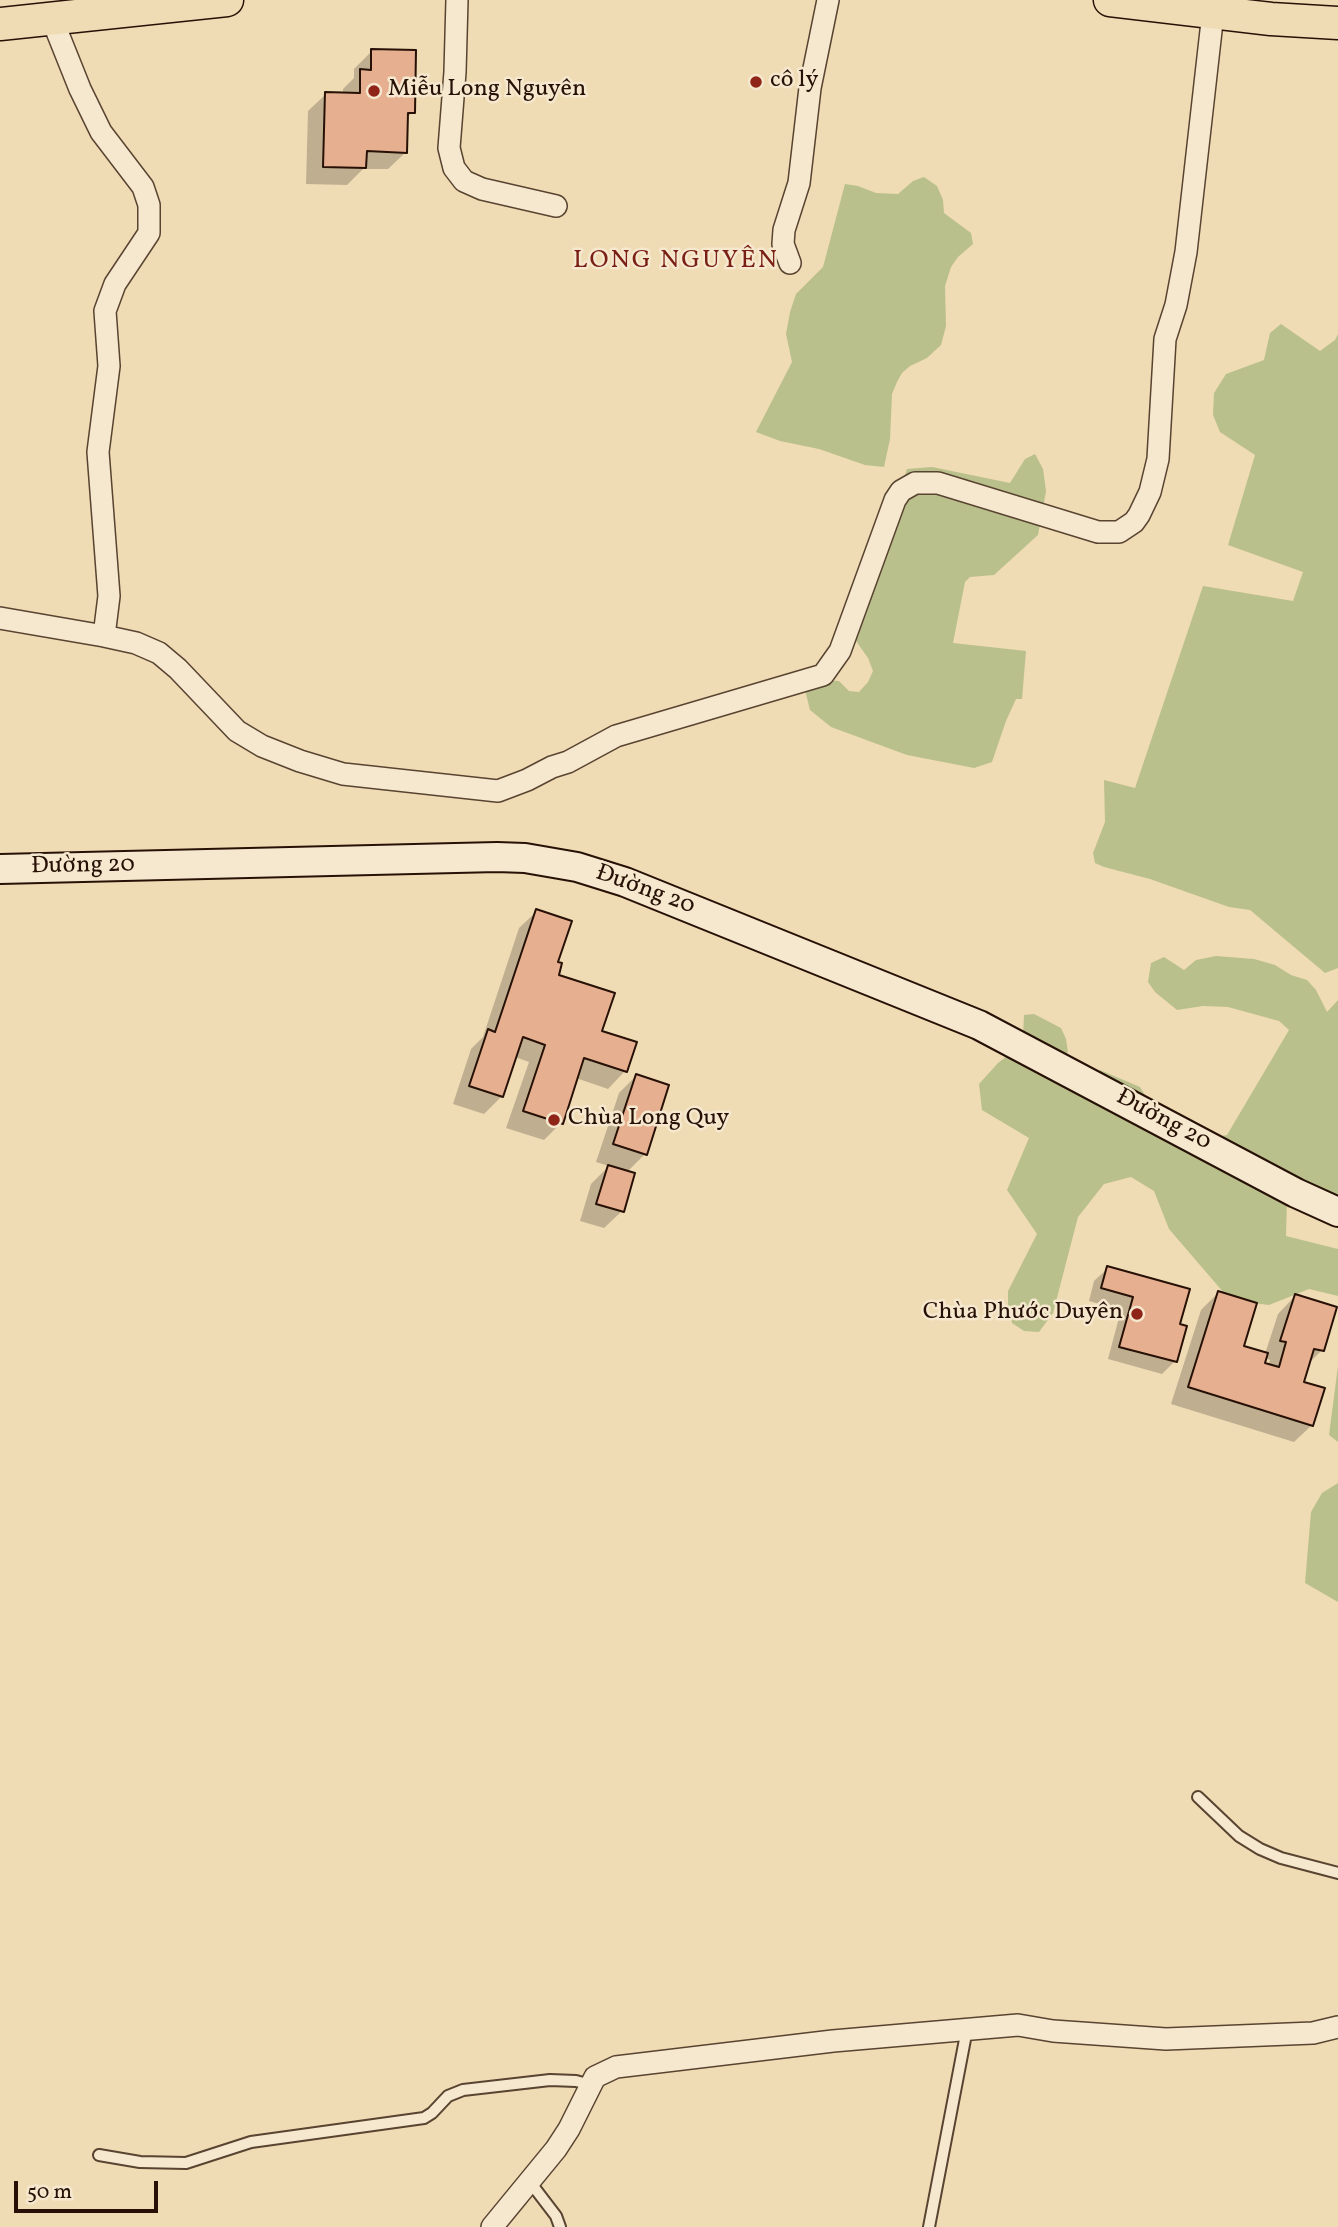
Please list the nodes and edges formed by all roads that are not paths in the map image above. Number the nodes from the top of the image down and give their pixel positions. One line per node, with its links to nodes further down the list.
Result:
1 (227, 0): 6 (main road)
2 (457, 0): 9 (street)
3 (828, 0): 10 (street)
4 (1110, 0): 5 (main road)
5 (1213, 13): 7 (main road); 12 (street)
6 (52, 19): 8 (main road); 12 (street)
7 (1338, 23)
8 (0, 24)
9 (556, 206)
10 (790, 263)
11 (0, 618): 12 (street)
12 (104, 636)
13 (0, 869): 14 (street, Đường 20)
14 (1338, 1212)
15 (1198, 1797): 16 (lane)
16 (1338, 1873)
17 (1338, 2026): 18 (street)
18 (967, 2029): 19 (street); 24 (lane)
19 (591, 2085): 20 (lane); 21 (street)
20 (99, 2155)
21 (530, 2182): 22 (street); 23 (lane)
22 (492, 2227)
23 (560, 2227)
24 (929, 2227)

